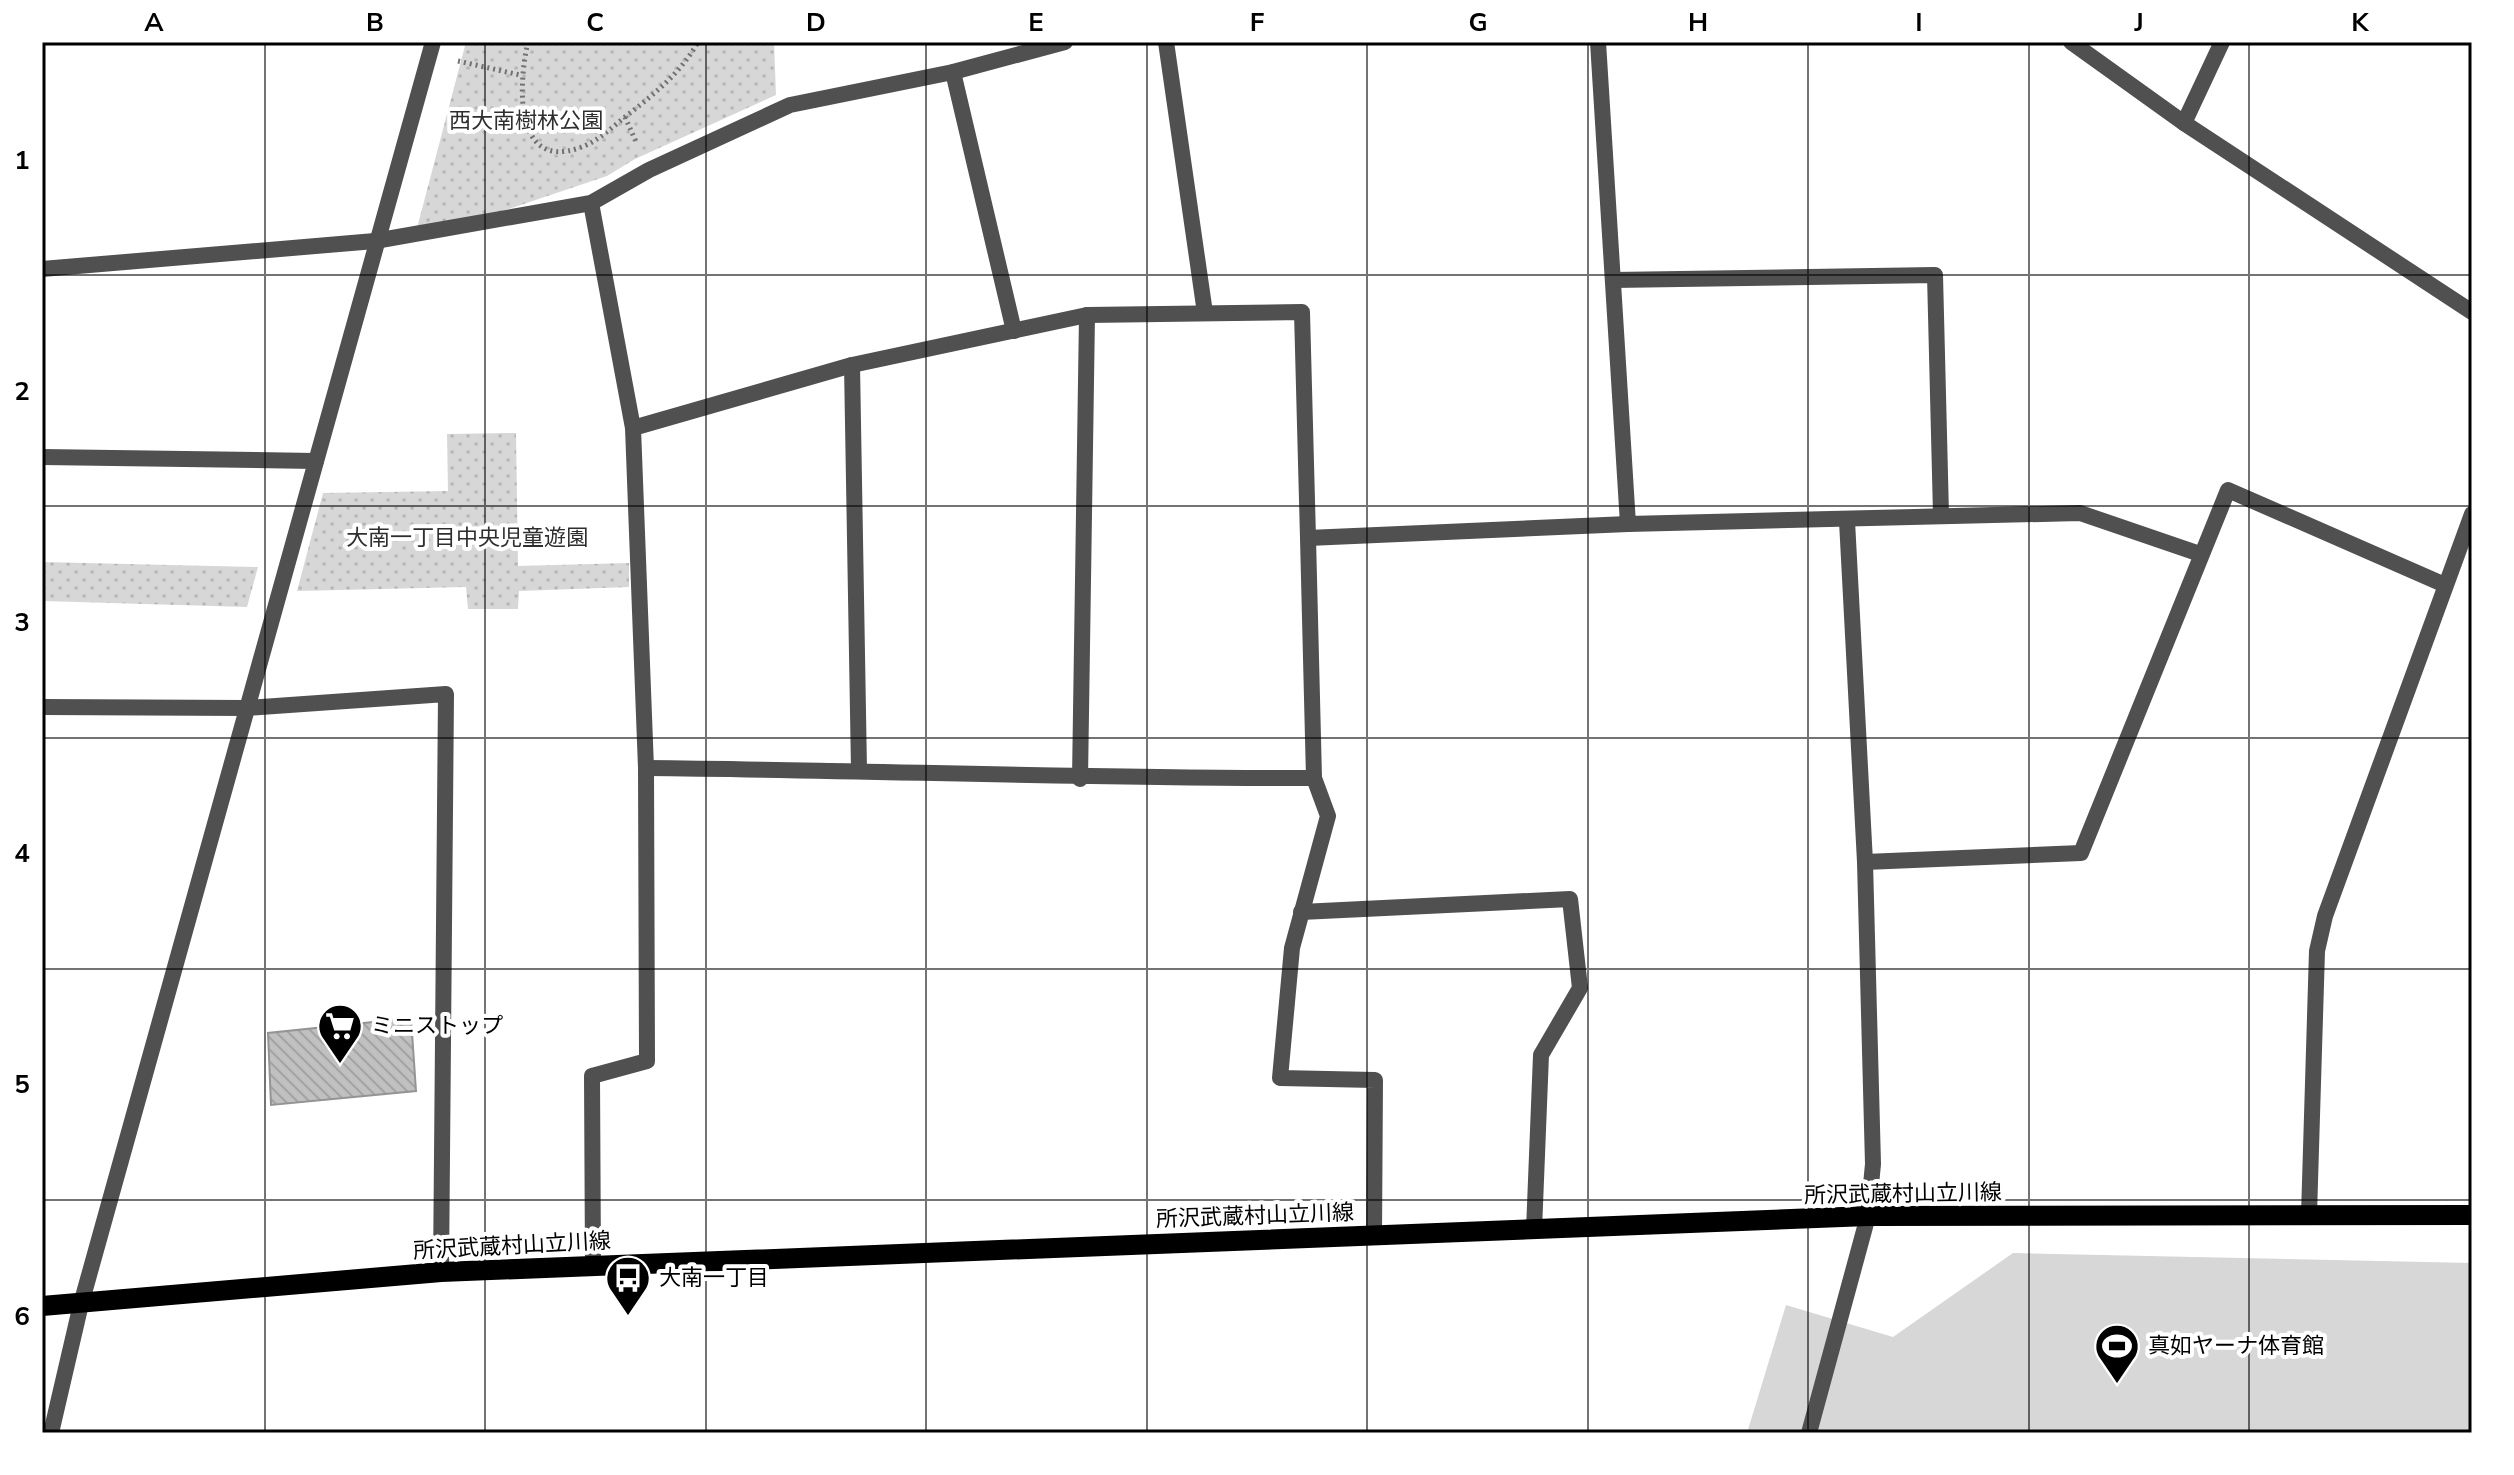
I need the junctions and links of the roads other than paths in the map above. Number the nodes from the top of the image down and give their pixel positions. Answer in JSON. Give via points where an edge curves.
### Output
{"nodes":[{"id":1,"x":1065,"y":42,"type":"edge"},
{"id":2,"x":1166,"y":42,"type":"edge"},
{"id":3,"x":1598,"y":42,"type":"edge"},
{"id":4,"x":2071,"y":42,"type":"edge"},
{"id":5,"x":2222,"y":42,"type":"edge"},
{"id":6,"x":431,"y":48,"type":"edge"},
{"id":7,"x":953,"y":72,"type":"junction"},
{"id":8,"x":2184,"y":123,"type":"junction"},
{"id":9,"x":591,"y":203,"type":"junction"},
{"id":10,"x":375,"y":241,"type":"junction"},
{"id":11,"x":42,"y":269,"type":"edge"},
{"id":12,"x":1613,"y":280,"type":"junction"},
{"id":13,"x":2472,"y":312,"type":"edge"},
{"id":14,"x":1205,"y":313,"type":"junction"},
{"id":15,"x":1087,"y":315,"type":"junction"},
{"id":16,"x":1014,"y":331,"type":"junction"},
{"id":17,"x":852,"y":365,"type":"junction"},
{"id":18,"x":633,"y":428,"type":"junction"},
{"id":19,"x":42,"y":457,"type":"edge"},
{"id":20,"x":316,"y":461,"type":"junction"},
{"id":21,"x":1941,"y":514,"type":"junction"},
{"id":22,"x":2472,"y":514,"type":"edge"},
{"id":23,"x":1847,"y":521,"type":"junction"},
{"id":24,"x":1628,"y":524,"type":"junction"},
{"id":25,"x":1308,"y":538,"type":"junction"},
{"id":26,"x":2200,"y":554,"type":"junction"},
{"id":27,"x":2445,"y":585,"type":"junction"},
{"id":28,"x":42,"y":707,"type":"edge"},
{"id":29,"x":246,"y":708,"type":"junction"},
{"id":30,"x":646,"y":768,"type":"junction"},
{"id":31,"x":859,"y":770,"type":"junction"},
{"id":32,"x":1314,"y":778,"type":"junction"},
{"id":33,"x":1080,"y":779,"type":"junction"},
{"id":34,"x":1865,"y":862,"type":"junction"},
{"id":35,"x":1301,"y":912,"type":"junction"},
{"id":36,"x":2309,"y":1215,"type":"junction"},
{"id":37,"x":2472,"y":1215,"type":"edge"},
{"id":38,"x":1868,"y":1216,"type":"junction"},
{"id":39,"x":1534,"y":1230,"type":"junction"},
{"id":40,"x":1374,"y":1235,"type":"junction"},
{"id":41,"x":593,"y":1266,"type":"junction"},
{"id":42,"x":441,"y":1272,"type":"junction"},
{"id":43,"x":81,"y":1304,"type":"junction"},
{"id":44,"x":42,"y":1306,"type":"edge"},
{"id":45,"x":51,"y":1433,"type":"edge"},
{"id":46,"x":1809,"y":1433,"type":"edge"}],
"edges":[{"from":1,"to":7,"type":"street"},
{"from":2,"to":14,"type":"street"},
{"from":3,"to":12,"type":"street"},
{"from":4,"to":8,"type":"street"},
{"from":5,"to":8,"type":"street"},
{"from":6,"to":10,"type":"street"},
{"from":7,"to":9,"type":"street","via":[[790,105]]},
{"from":7,"to":16,"type":"street"},
{"from":8,"to":13,"type":"street"},
{"from":9,"to":10,"type":"street"},
{"from":9,"to":18,"type":"street"},
{"from":10,"to":11,"type":"street"},
{"from":10,"to":20,"type":"street"},
{"from":12,"to":21,"type":"street","via":[[1935,275]]},
{"from":12,"to":24,"type":"street"},
{"from":14,"to":15,"type":"street"},
{"from":14,"to":25,"type":"street","via":[[1302,312]]},
{"from":15,"to":16,"type":"street"},
{"from":15,"to":33,"type":"street"},
{"from":16,"to":17,"type":"street"},
{"from":17,"to":18,"type":"street"},
{"from":17,"to":31,"type":"street"},
{"from":18,"to":30,"type":"street"},
{"from":19,"to":20,"type":"street"},
{"from":20,"to":29,"type":"street"},
{"from":21,"to":23,"type":"street"},
{"from":21,"to":26,"type":"street","via":[[2080,513]]},
{"from":22,"to":27,"type":"street"},
{"from":23,"to":24,"type":"street"},
{"from":23,"to":34,"type":"street"},
{"from":24,"to":25,"type":"street"},
{"from":25,"to":32,"type":"street"},
{"from":26,"to":27,"type":"street","via":[[2228,490]]},
{"from":26,"to":34,"type":"street","via":[[2081,853]]},
{"from":27,"to":36,"type":"street","via":[[2325,916],[2317,951]]},
{"from":28,"to":29,"type":"street"},
{"from":29,"to":42,"type":"street","via":[[446,694]]},
{"from":29,"to":43,"type":"street"},
{"from":30,"to":31,"type":"street"},
{"from":30,"to":41,"type":"street","via":[[647,1061],[592,1076]]},
{"from":31,"to":33,"type":"street"},
{"from":32,"to":33,"type":"street"},
{"from":32,"to":35,"type":"street","via":[[1328,816]]},
{"from":34,"to":38,"type":"street","via":[[1873,1164]]},
{"from":35,"to":39,"type":"street","via":[[1570,899],[1580,988],[1541,1055]]},
{"from":35,"to":40,"type":"street","via":[[1292,948],[1280,1078],[1375,1080]]},
{"from":36,"to":37,"type":"main road","name":"所沢武蔵村山立川線"},
{"from":36,"to":38,"type":"main road","name":"所沢武蔵村山立川線"},
{"from":38,"to":39,"type":"main road","name":"所沢武蔵村山立川線"},
{"from":38,"to":46,"type":"street"},
{"from":39,"to":40,"type":"main road","name":"所沢武蔵村山立川線"},
{"from":40,"to":41,"type":"main road","name":"所沢武蔵村山立川線"},
{"from":41,"to":42,"type":"main road","name":"所沢武蔵村山立川線"},
{"from":42,"to":43,"type":"main road","name":"所沢武蔵村山立川線"},
{"from":43,"to":44,"type":"main road","name":"所沢武蔵村山立川線"},
{"from":43,"to":45,"type":"street"}]}
